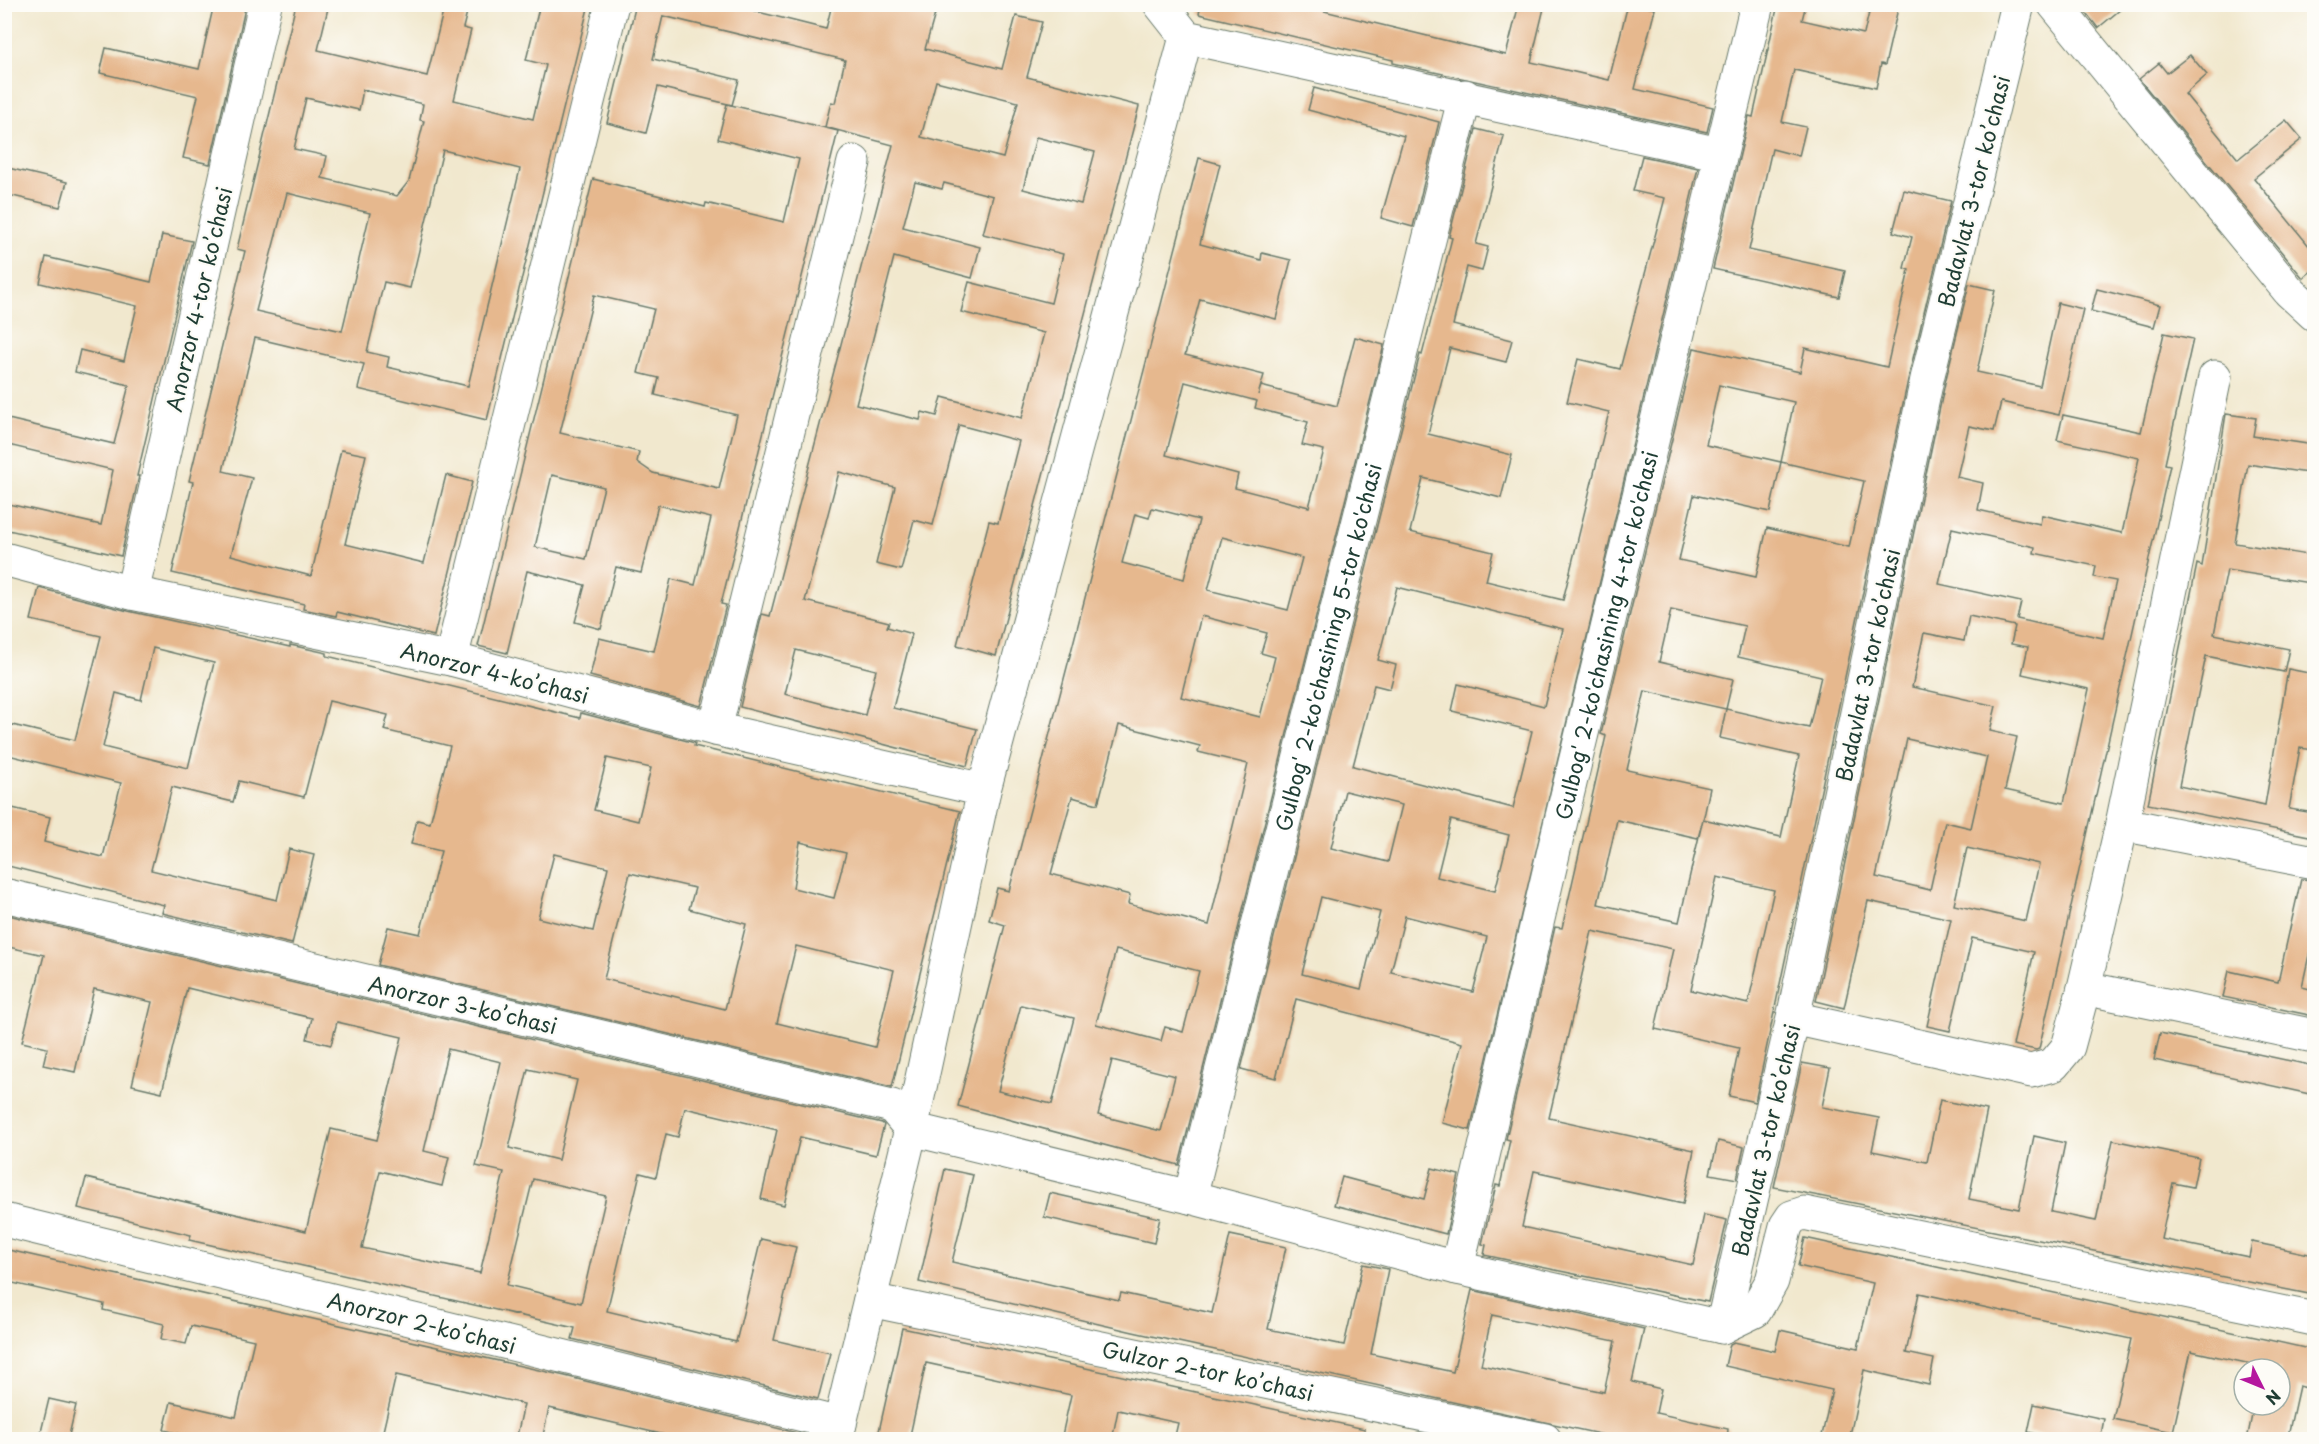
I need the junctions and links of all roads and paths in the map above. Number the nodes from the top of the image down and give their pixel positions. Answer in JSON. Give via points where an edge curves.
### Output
{"nodes":[{"id":1,"x":265,"y":4,"type":"edge"},
{"id":2,"x":612,"y":4,"type":"edge"},
{"id":3,"x":1160,"y":4,"type":"edge"},
{"id":4,"x":1757,"y":4,"type":"edge"},
{"id":5,"x":2018,"y":4,"type":"edge"},
{"id":6,"x":2054,"y":4,"type":"edge"},
{"id":7,"x":1186,"y":37,"type":"junction"},
{"id":8,"x":1465,"y":96,"type":"junction"},
{"id":9,"x":1720,"y":154,"type":"junction"},
{"id":10,"x":854,"y":162,"type":"dead end"},
{"id":11,"x":2314,"y":314,"type":"edge"},
{"id":12,"x":2215,"y":377,"type":"dead end"},
{"id":13,"x":4,"y":559,"type":"edge"},
{"id":14,"x":132,"y":593,"type":"junction"},
{"id":15,"x":452,"y":659,"type":"junction"},
{"id":16,"x":715,"y":729,"type":"junction"},
{"id":17,"x":984,"y":790,"type":"junction"},
{"id":18,"x":2122,"y":824,"type":"junction"},
{"id":19,"x":2314,"y":862,"type":"edge"},
{"id":20,"x":4,"y":895,"type":"edge"},
{"id":21,"x":2084,"y":988,"type":"junction"},
{"id":22,"x":1793,"y":1018,"type":"junction"},
{"id":23,"x":2314,"y":1036,"type":"edge"},
{"id":24,"x":911,"y":1129,"type":"junction"},
{"id":25,"x":1190,"y":1197,"type":"junction"},
{"id":26,"x":4,"y":1220,"type":"edge"},
{"id":27,"x":1457,"y":1268,"type":"junction"},
{"id":28,"x":870,"y":1300,"type":"junction"},
{"id":29,"x":2314,"y":1319,"type":"edge"},
{"id":30,"x":1722,"y":1327,"type":"junction"},
{"id":31,"x":838,"y":1432,"type":"edge"},
{"id":32,"x":1545,"y":1440,"type":"edge"}],
"edges":[{"from":1,"to":14,"type":"street","name":"Anorzor 4-tor koʼchasi"},
{"from":2,"to":15,"type":"street"},
{"from":3,"to":7,"type":"street"},
{"from":4,"to":9,"type":"street","name":"Gulbog' 2-ko'chasining 4-tor ko'chasi"},
{"from":5,"to":22,"type":"street","name":"Badavlat 3-tor koʼchasi","via":[[1927,379]]},
{"from":6,"to":11,"type":"street","via":[[2289,291]]},
{"from":7,"to":8,"type":"street"},
{"from":7,"to":17,"type":"street"},
{"from":8,"to":9,"type":"street"},
{"from":8,"to":25,"type":"street","name":"Gulbog' 2-ko'chasining 5-tor ko'chasi"},
{"from":9,"to":27,"type":"street","name":"Gulbog' 2-ko'chasining 4-tor ko'chasi"},
{"from":10,"to":16,"type":"street"},
{"from":12,"to":18,"type":"street"},
{"from":13,"to":14,"type":"street","name":"Аnorzor 4-koʼchasi"},
{"from":14,"to":15,"type":"street","name":"Аnorzor 4-koʼchasi"},
{"from":15,"to":16,"type":"street","name":"Аnorzor 4-koʼchasi"},
{"from":16,"to":17,"type":"street","name":"Аnorzor 4-koʼchasi"},
{"from":17,"to":24,"type":"street"},
{"from":18,"to":19,"type":"street"},
{"from":18,"to":21,"type":"street"},
{"from":20,"to":24,"type":"street","name":"Аnorzor 3-koʼchasi","via":[[892,1106]]},
{"from":21,"to":22,"type":"street","via":[[2068,1047],[2053,1065],[2031,1071]]},
{"from":21,"to":23,"type":"street"},
{"from":22,"to":30,"type":"street","name":"Badavlat 3-tor koʼchasi"},
{"from":24,"to":25,"type":"street"},
{"from":24,"to":28,"type":"street"},
{"from":25,"to":27,"type":"street"},
{"from":26,"to":31,"type":"street","name":"Аnorzor 2-koʼchasi"},
{"from":27,"to":30,"type":"street"},
{"from":28,"to":31,"type":"street"},
{"from":28,"to":32,"type":"street","name":"Gulzor 2-tor koʼchasi"},
{"from":29,"to":30,"type":"street","via":[[1804,1213],[1792,1217],[1786,1226],[1772,1281],[1755,1311]]}]}
